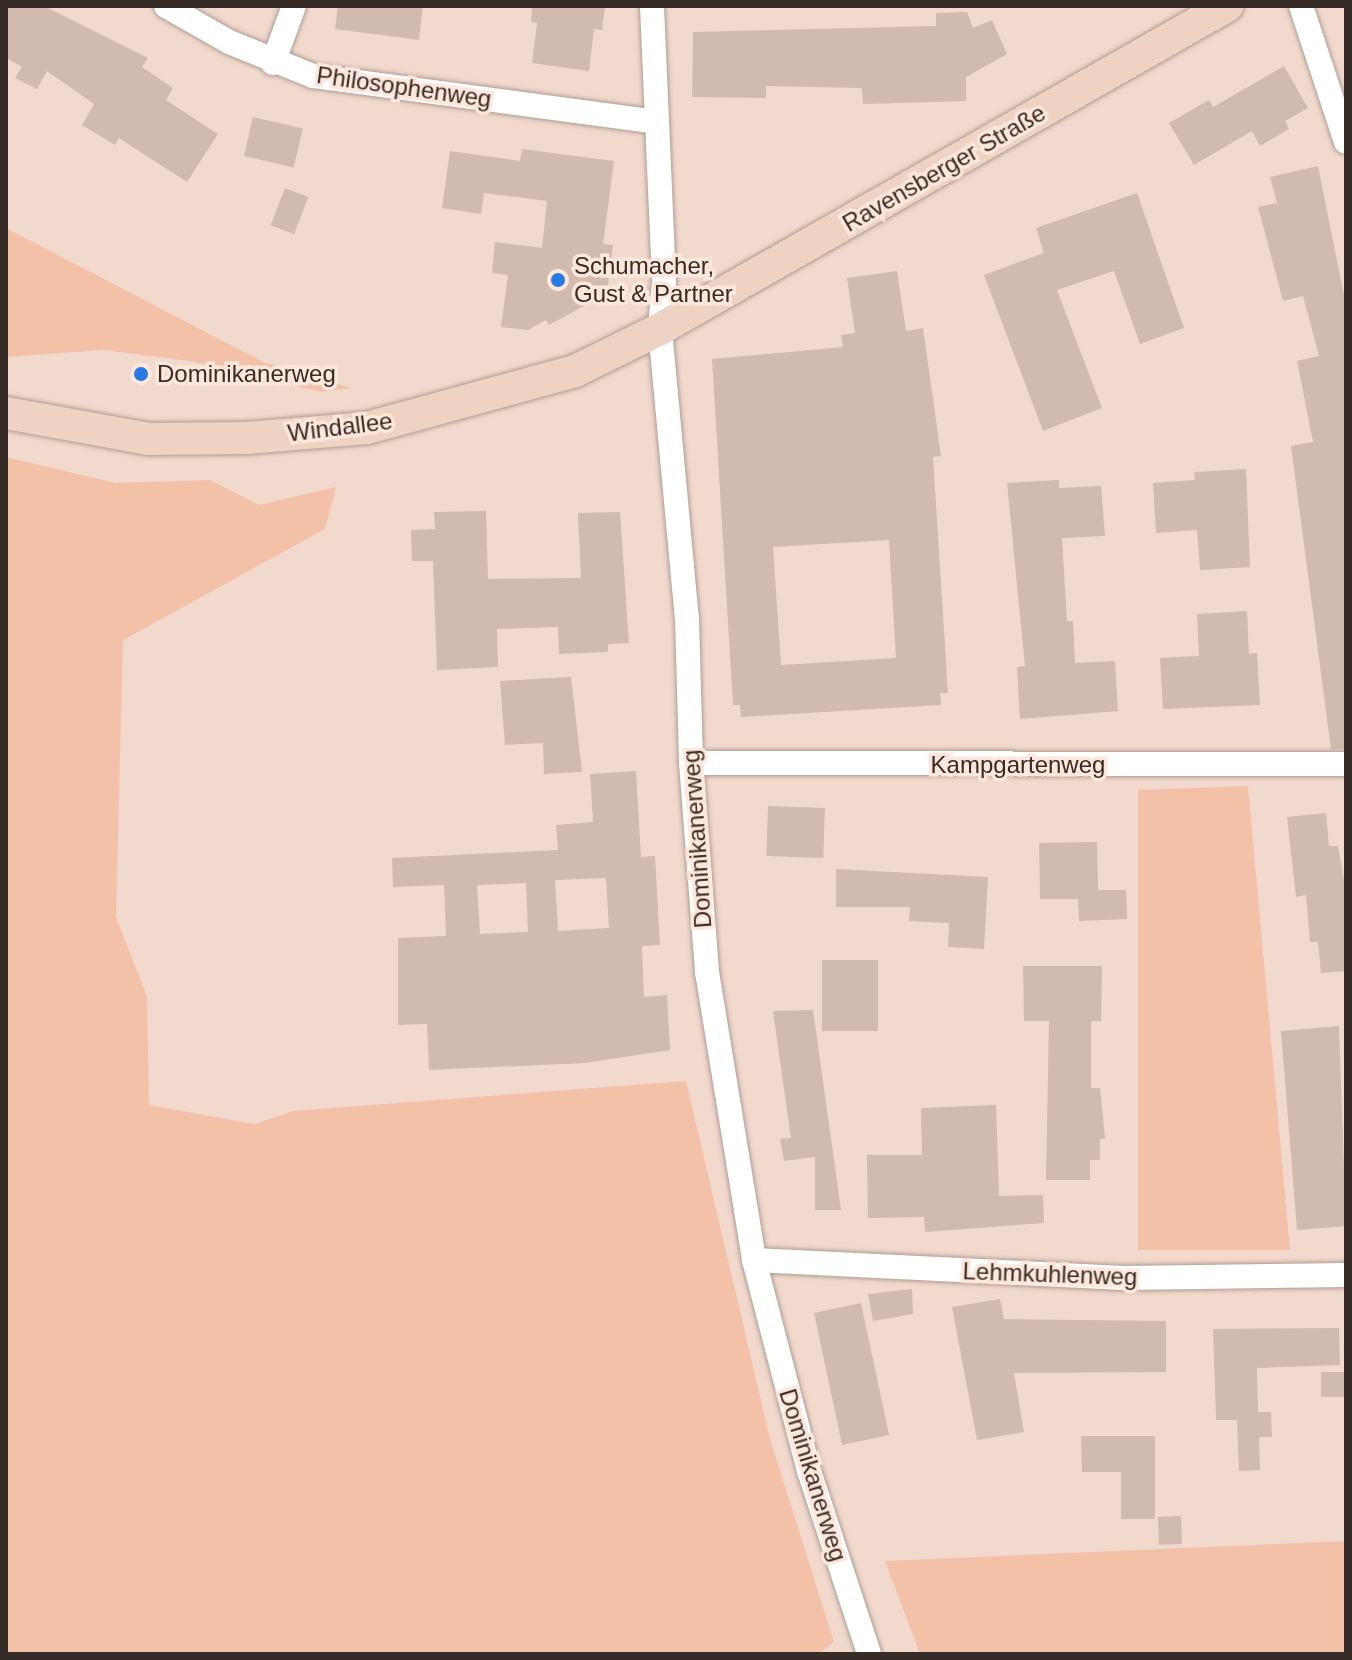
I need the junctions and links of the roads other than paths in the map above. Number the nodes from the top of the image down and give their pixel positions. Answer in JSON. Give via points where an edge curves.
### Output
{"nodes":[{"id":1,"x":166,"y":6,"type":"edge"},
{"id":2,"x":294,"y":6,"type":"edge"},
{"id":3,"x":652,"y":6,"type":"edge"},
{"id":4,"x":1227,"y":6,"type":"edge"},
{"id":5,"x":1301,"y":6,"type":"edge"},
{"id":6,"x":273,"y":63,"type":"junction"},
{"id":7,"x":656,"y":122,"type":"junction"},
{"id":8,"x":1346,"y":142,"type":"edge"},
{"id":9,"x":660,"y":329,"type":"junction"},
{"id":10,"x":6,"y":413,"type":"edge"},
{"id":11,"x":691,"y":763,"type":"junction"},
{"id":12,"x":1346,"y":764,"type":"edge"},
{"id":13,"x":754,"y":1260,"type":"junction"},
{"id":14,"x":1346,"y":1275,"type":"edge"},
{"id":15,"x":869,"y":1654,"type":"edge"}],
"edges":[{"from":1,"to":6,"type":"street","name":"Philosophenweg"},
{"from":2,"to":6,"type":"street"},
{"from":3,"to":7,"type":"street","name":"Dominikanerweg"},
{"from":4,"to":9,"type":"main road","name":"Ravensberger Straße"},
{"from":5,"to":8,"type":"street"},
{"from":6,"to":7,"type":"street","name":"Philosophenweg","via":[[313,76]]},
{"from":7,"to":9,"type":"street","name":"Dominikanerweg","via":[[664,281]]},
{"from":9,"to":10,"type":"main road","name":"Windallee","via":[[575,371],[367,428],[149,439]]},
{"from":9,"to":11,"type":"street","name":"Dominikanerweg","via":[[686,603]]},
{"from":11,"to":12,"type":"street","name":"Kampgartenweg"},
{"from":11,"to":13,"type":"street","name":"Dominikanerweg","via":[[707,972]]},
{"from":13,"to":14,"type":"street","name":"Lehmkuhlenweg","via":[[1124,1278]]},
{"from":13,"to":15,"type":"street","name":"Dominikanerweg","via":[[809,1471]]}]}
